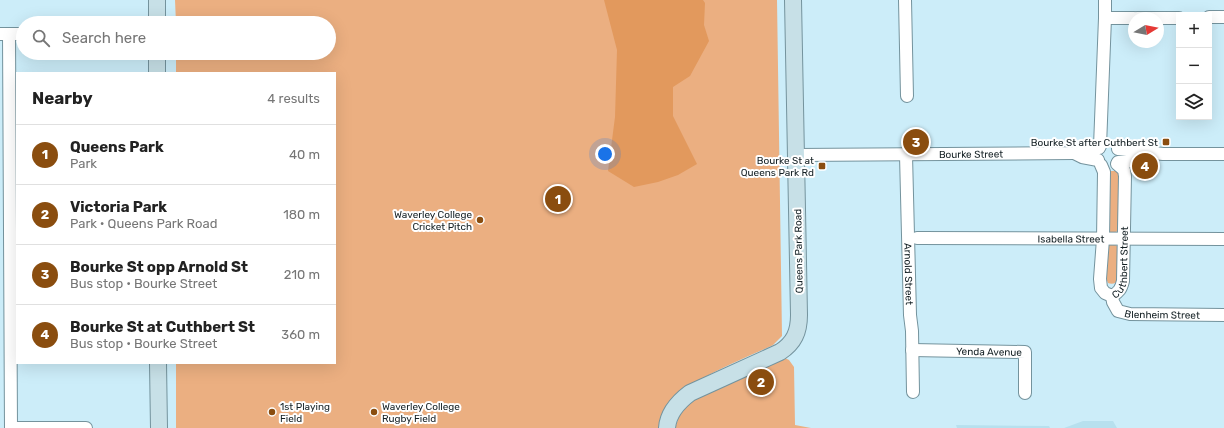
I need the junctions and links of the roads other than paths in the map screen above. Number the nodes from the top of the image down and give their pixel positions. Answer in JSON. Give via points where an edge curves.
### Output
{"nodes":[{"id":1,"x":157,"y":0,"type":"edge"},
{"id":2,"x":793,"y":0,"type":"edge"},
{"id":3,"x":905,"y":0,"type":"edge"},
{"id":4,"x":1105,"y":0,"type":"edge"},
{"id":5,"x":157,"y":16,"type":"edge"},
{"id":6,"x":1212,"y":17,"type":"edge"},
{"id":7,"x":1224,"y":17,"type":"edge"},
{"id":8,"x":1105,"y":18,"type":"junction"},
{"id":9,"x":1128,"y":18,"type":"edge"},
{"id":10,"x":1164,"y":18,"type":"edge"},
{"id":11,"x":1176,"y":18,"type":"edge"},
{"id":12,"x":4,"y":34,"type":"edge"},
{"id":13,"x":16,"y":34,"type":"edge"},
{"id":14,"x":157,"y":60,"type":"edge"},
{"id":15,"x":157,"y":72,"type":"edge"},
{"id":16,"x":907,"y":96,"type":"dead end"},
{"id":17,"x":1118,"y":149,"type":"junction"},
{"id":18,"x":1163,"y":154,"type":"junction"},
{"id":19,"x":1224,"y":154,"type":"edge"},
{"id":20,"x":796,"y":155,"type":"junction"},
{"id":21,"x":906,"y":155,"type":"junction"},
{"id":22,"x":1100,"y":155,"type":"junction"},
{"id":23,"x":1117,"y":163,"type":"junction"},
{"id":24,"x":4,"y":187,"type":"edge"},
{"id":25,"x":917,"y":238,"type":"dead end"},
{"id":26,"x":1103,"y":239,"type":"junction"},
{"id":27,"x":1124,"y":239,"type":"junction"},
{"id":28,"x":1224,"y":239,"type":"edge"},
{"id":29,"x":1112,"y":296,"type":"junction"},
{"id":30,"x":1224,"y":315,"type":"edge"},
{"id":31,"x":5,"y":341,"type":"edge"},
{"id":32,"x":912,"y":350,"type":"junction"},
{"id":33,"x":158,"y":364,"type":"edge"},
{"id":34,"x":913,"y":392,"type":"dead end"},
{"id":35,"x":1025,"y":393,"type":"dead end"},
{"id":36,"x":11,"y":428,"type":"edge"},
{"id":37,"x":86,"y":428,"type":"edge"},
{"id":38,"x":159,"y":428,"type":"edge"},
{"id":39,"x":667,"y":428,"type":"edge"}],
"edges":[{"from":1,"to":5,"type":"street"},
{"from":2,"to":20,"type":"street","name":"Queens Park Road"},
{"from":3,"to":16,"type":"street"},
{"from":4,"to":8,"type":"street","name":"Cuthbert Street"},
{"from":6,"to":7,"type":"street"},
{"from":8,"to":9,"type":"street"},
{"from":8,"to":22,"type":"street","name":"Cuthbert Street"},
{"from":10,"to":11,"type":"street"},
{"from":12,"to":13,"type":"street"},
{"from":12,"to":24,"type":"street"},
{"from":14,"to":15,"type":"street"},
{"from":17,"to":18,"type":"street"},
{"from":17,"to":22,"type":"street","via":[[1107,144]]},
{"from":17,"to":23,"type":"street","via":[[1120,156]]},
{"from":18,"to":19,"type":"street"},
{"from":18,"to":23,"type":"street"},
{"from":20,"to":21,"type":"street","name":"Bourke Street"},
{"from":20,"to":39,"type":"street","name":"Queens Park Road","via":[[799,315],[795,337],[780,352],[690,393],[675,406],[667,422]]},
{"from":21,"to":22,"type":"street","name":"Bourke Street","via":[[1074,153],[1087,149]]},
{"from":21,"to":32,"type":"street","name":"Arnold Street"},
{"from":22,"to":23,"type":"street","via":[[1108,167]]},
{"from":22,"to":26,"type":"street","name":"Cuthbert Street","via":[[1104,172]]},
{"from":23,"to":27,"type":"street","name":"Cuthbert Street","via":[[1124,170],[1125,176]]},
{"from":24,"to":31,"type":"street"},
{"from":25,"to":26,"type":"street","name":"Isabella Street"},
{"from":26,"to":27,"type":"street","name":"Isabella Street"},
{"from":26,"to":29,"type":"street","name":"Cuthbert Street","via":[[1101,288]]},
{"from":27,"to":28,"type":"street","name":"Isabella Street"},
{"from":27,"to":29,"type":"street","name":"Cuthbert Street","via":[[1122,288]]},
{"from":29,"to":30,"type":"street","name":"Blenheim Street","via":[[1118,311],[1130,314]]},
{"from":31,"to":36,"type":"street"},
{"from":32,"to":34,"type":"street","name":"Arnold Street"},
{"from":32,"to":35,"type":"street","name":"Yenda Avenue","via":[[1025,352]]},
{"from":33,"to":38,"type":"street"},
{"from":36,"to":37,"type":"street"}]}
